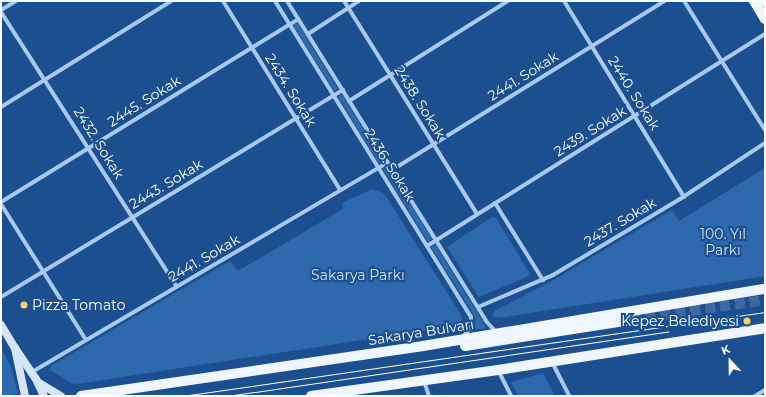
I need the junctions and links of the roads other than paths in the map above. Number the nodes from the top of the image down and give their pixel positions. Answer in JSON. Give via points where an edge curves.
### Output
{"nodes":[{"id":1,"x":16,"y":1,"type":"edge"},
{"id":2,"x":171,"y":1,"type":"edge"},
{"id":3,"x":223,"y":1,"type":"edge"},
{"id":4,"x":275,"y":1,"type":"edge"},
{"id":5,"x":287,"y":1,"type":"edge"},
{"id":6,"x":344,"y":1,"type":"edge"},
{"id":7,"x":360,"y":1,"type":"edge"},
{"id":8,"x":508,"y":1,"type":"edge"},
{"id":9,"x":564,"y":1,"type":"edge"},
{"id":10,"x":665,"y":1,"type":"edge"},
{"id":11,"x":684,"y":1,"type":"edge"},
{"id":12,"x":754,"y":1,"type":"edge"},
{"id":13,"x":348,"y":8,"type":"junction"},
{"id":14,"x":1,"y":11,"type":"edge"},
{"id":15,"x":298,"y":19,"type":"junction"},
{"id":16,"x":765,"y":19,"type":"edge"},
{"id":17,"x":290,"y":24,"type":"junction"},
{"id":18,"x":308,"y":34,"type":"junction"},
{"id":19,"x":765,"y":34,"type":"edge"},
{"id":20,"x":592,"y":46,"type":"junction"},
{"id":21,"x":252,"y":47,"type":"junction"},
{"id":22,"x":722,"y":62,"type":"junction"},
{"id":23,"x":390,"y":75,"type":"junction"},
{"id":24,"x":45,"y":79,"type":"junction"},
{"id":25,"x":343,"y":90,"type":"junction"},
{"id":26,"x":334,"y":96,"type":"junction"},
{"id":27,"x":349,"y":101,"type":"junction"},
{"id":28,"x":1,"y":107,"type":"edge"},
{"id":29,"x":635,"y":116,"type":"junction"},
{"id":30,"x":296,"y":119,"type":"junction"},
{"id":31,"x":765,"y":128,"type":"edge"},
{"id":32,"x":765,"y":143,"type":"edge"},
{"id":33,"x":433,"y":145,"type":"junction"},
{"id":34,"x":89,"y":148,"type":"junction"},
{"id":35,"x":388,"y":162,"type":"junction"},
{"id":36,"x":379,"y":168,"type":"junction"},
{"id":37,"x":392,"y":170,"type":"junction"},
{"id":38,"x":340,"y":190,"type":"junction"},
{"id":39,"x":684,"y":197,"type":"junction"},
{"id":40,"x":1,"y":203,"type":"edge"},
{"id":41,"x":495,"y":203,"type":"junction"},
{"id":42,"x":477,"y":214,"type":"junction"},
{"id":43,"x":133,"y":217,"type":"junction"},
{"id":44,"x":436,"y":240,"type":"junction"},
{"id":45,"x":427,"y":246,"type":"junction"},
{"id":46,"x":43,"y":272,"type":"junction"},
{"id":47,"x":543,"y":280,"type":"junction"},
{"id":48,"x":177,"y":287,"type":"junction"},
{"id":49,"x":765,"y":289,"type":"edge"},
{"id":50,"x":1,"y":297,"type":"edge"},
{"id":51,"x":478,"y":307,"type":"junction"},
{"id":52,"x":631,"y":320,"type":"tunnel mouth"},
{"id":53,"x":1,"y":325,"type":"edge"},
{"id":54,"x":765,"y":328,"type":"edge"},
{"id":55,"x":498,"y":333,"type":"junction"},
{"id":56,"x":86,"y":340,"type":"junction"},
{"id":57,"x":461,"y":340,"type":"junction"},
{"id":58,"x":423,"y":346,"type":"junction"},
{"id":59,"x":16,"y":348,"type":"junction"},
{"id":60,"x":552,"y":361,"type":"junction"},
{"id":61,"x":498,"y":370,"type":"junction"},
{"id":62,"x":32,"y":372,"type":"junction"},
{"id":63,"x":424,"y":381,"type":"junction"},
{"id":64,"x":38,"y":383,"type":"junction"},
{"id":65,"x":765,"y":390,"type":"edge"},
{"id":66,"x":25,"y":396,"type":"edge"},
{"id":67,"x":44,"y":396,"type":"edge"},
{"id":68,"x":60,"y":396,"type":"edge"},
{"id":69,"x":81,"y":396,"type":"edge"},
{"id":70,"x":311,"y":396,"type":"edge"},
{"id":71,"x":429,"y":396,"type":"edge"},
{"id":72,"x":511,"y":396,"type":"edge"},
{"id":73,"x":569,"y":396,"type":"edge"},
{"id":74,"x":755,"y":396,"type":"edge"}],
"edges":[{"from":1,"to":14,"type":"street"},
{"from":2,"to":24,"type":"street"},
{"from":3,"to":21,"type":"street","name":"2434. Sokak"},
{"from":4,"to":17,"type":"street","name":"2436. Sokak"},
{"from":5,"to":15,"type":"street","name":"2436. Sokak"},
{"from":6,"to":13,"type":"street","name":"2438. Sokak"},
{"from":7,"to":13,"type":"street"},
{"from":8,"to":23,"type":"street"},
{"from":9,"to":20,"type":"street","name":"2440. Sokak"},
{"from":10,"to":20,"type":"street","name":"2441. Sokak"},
{"from":11,"to":22,"type":"street"},
{"from":12,"to":16,"type":"main road"},
{"from":13,"to":18,"type":"street"},
{"from":13,"to":23,"type":"street","name":"2438. Sokak"},
{"from":14,"to":24,"type":"street","name":"2432. Sokak"},
{"from":15,"to":17,"type":"street","name":"2445. Sokak"},
{"from":15,"to":18,"type":"street","name":"2436. Sokak"},
{"from":17,"to":21,"type":"street","name":"2445. Sokak"},
{"from":17,"to":26,"type":"street","name":"2436. Sokak"},
{"from":18,"to":25,"type":"street","name":"2436. Sokak"},
{"from":19,"to":22,"type":"street","name":"2439. Sokak"},
{"from":20,"to":29,"type":"street","name":"2440. Sokak"},
{"from":20,"to":33,"type":"street","name":"2441. Sokak"},
{"from":21,"to":30,"type":"street","name":"2434. Sokak"},
{"from":21,"to":34,"type":"street","name":"2445. Sokak"},
{"from":22,"to":29,"type":"street","name":"2439. Sokak"},
{"from":22,"to":31,"type":"street"},
{"from":23,"to":27,"type":"street"},
{"from":23,"to":33,"type":"street","name":"2438. Sokak"},
{"from":24,"to":28,"type":"street"},
{"from":24,"to":34,"type":"street","name":"2432. Sokak"},
{"from":25,"to":26,"type":"street","name":"2443. Sokak"},
{"from":25,"to":27,"type":"street","name":"2436. Sokak"},
{"from":26,"to":30,"type":"street","name":"2443. Sokak"},
{"from":26,"to":36,"type":"street","name":"2436. Sokak"},
{"from":27,"to":35,"type":"street","name":"2436. Sokak"},
{"from":29,"to":39,"type":"street","name":"2440. Sokak"},
{"from":29,"to":41,"type":"street","name":"2439. Sokak"},
{"from":30,"to":38,"type":"street","name":"2434. Sokak"},
{"from":30,"to":43,"type":"street","name":"2443. Sokak"},
{"from":32,"to":39,"type":"street","name":"2437. Sokak"},
{"from":33,"to":37,"type":"street","name":"2441. Sokak"},
{"from":33,"to":42,"type":"street","name":"2438. Sokak"},
{"from":34,"to":40,"type":"street","name":"2445. Sokak"},
{"from":34,"to":43,"type":"street","name":"2432. Sokak"},
{"from":35,"to":36,"type":"street","name":"2441. Sokak"},
{"from":35,"to":37,"type":"street","name":"2436. Sokak"},
{"from":36,"to":38,"type":"street","name":"2441. Sokak"},
{"from":36,"to":45,"type":"street","name":"2436. Sokak"},
{"from":37,"to":44,"type":"street","name":"2436. Sokak"},
{"from":38,"to":48,"type":"street","name":"2441. Sokak"},
{"from":39,"to":47,"type":"street","name":"2437. Sokak"},
{"from":40,"to":46,"type":"street"},
{"from":41,"to":42,"type":"street","name":"2439. Sokak"},
{"from":41,"to":47,"type":"street"},
{"from":42,"to":44,"type":"street","name":"2439. Sokak"},
{"from":43,"to":46,"type":"street","name":"2443. Sokak"},
{"from":43,"to":48,"type":"street","name":"2432. Sokak"},
{"from":44,"to":45,"type":"street","name":"2439. Sokak"},
{"from":44,"to":51,"type":"street","name":"2436. Sokak"},
{"from":45,"to":57,"type":"street","name":"2436. Sokak","via":[[471,317],[471,328]]},
{"from":46,"to":50,"type":"street","name":"2443. Sokak"},
{"from":46,"to":56,"type":"street"},
{"from":47,"to":51,"type":"street","name":"2437. Sokak"},
{"from":48,"to":56,"type":"street","name":"2441. Sokak"},
{"from":49,"to":55,"type":"main road","name":"Sakarya Bulvarı"},
{"from":51,"to":55,"type":"street","name":"2436. Sokak","via":[[490,326]]},
{"from":52,"to":58,"type":"main road","via":[[462,346]]},
{"from":53,"to":59,"type":"street"},
{"from":54,"to":60,"type":"main road"},
{"from":55,"to":57,"type":"main road","name":"Sakarya Bulvarı"},
{"from":56,"to":62,"type":"street","name":"2441. Sokak"},
{"from":57,"to":58,"type":"main road","name":"Sakarya Bulvarı"},
{"from":58,"to":69,"type":"main road","name":"Sakarya Bulvarı"},
{"from":59,"to":62,"type":"street"},
{"from":59,"to":66,"type":"street"},
{"from":60,"to":61,"type":"main road"},
{"from":60,"to":73,"type":"street"},
{"from":61,"to":63,"type":"main road"},
{"from":61,"to":72,"type":"street"},
{"from":62,"to":64,"type":"street"},
{"from":63,"to":70,"type":"main road"},
{"from":63,"to":71,"type":"street"},
{"from":64,"to":67,"type":"street"},
{"from":64,"to":68,"type":"street"},
{"from":65,"to":74,"type":"street"}]}
